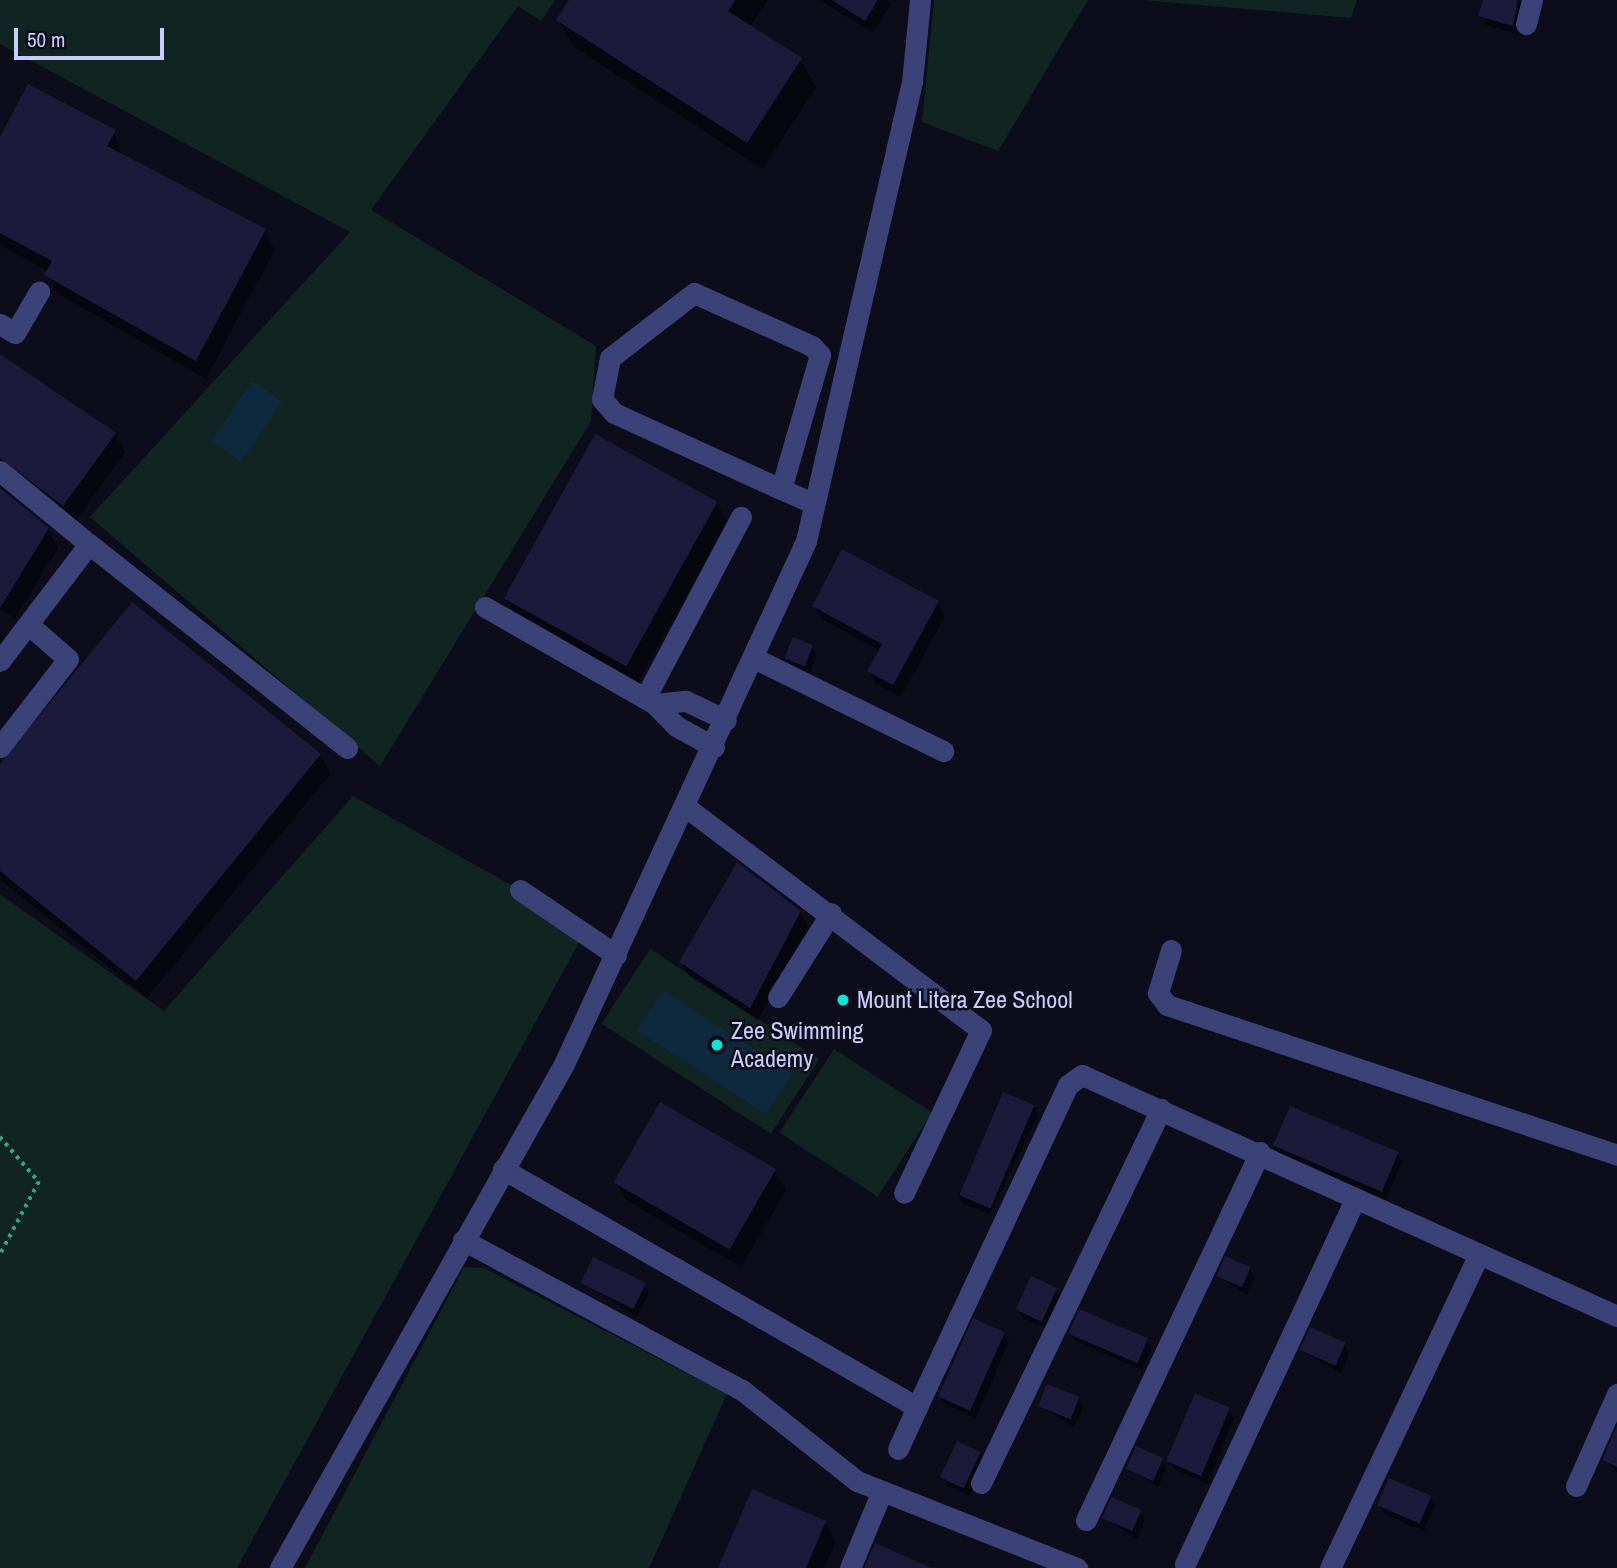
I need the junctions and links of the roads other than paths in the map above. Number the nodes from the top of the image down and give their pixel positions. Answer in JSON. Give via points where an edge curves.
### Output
{"nodes":[{"id":1,"x":920,"y":0,"type":"edge"},
{"id":2,"x":1532,"y":0,"type":"edge"},
{"id":3,"x":1526,"y":24,"type":"dead end"},
{"id":4,"x":40,"y":292,"type":"dead end"},
{"id":5,"x":0,"y":324,"type":"edge"},
{"id":6,"x":0,"y":471,"type":"edge"},
{"id":7,"x":780,"y":489,"type":"junction"},
{"id":8,"x":813,"y":503,"type":"junction"},
{"id":9,"x":741,"y":517,"type":"dead end"},
{"id":10,"x":89,"y":544,"type":"junction"},
{"id":11,"x":485,"y":607,"type":"dead end"},
{"id":12,"x":28,"y":624,"type":"junction"},
{"id":13,"x":754,"y":657,"type":"junction"},
{"id":14,"x":0,"y":661,"type":"edge"},
{"id":15,"x":650,"y":701,"type":"junction"},
{"id":16,"x":726,"y":720,"type":"junction"},
{"id":17,"x":0,"y":747,"type":"edge"},
{"id":18,"x":714,"y":747,"type":"junction"},
{"id":19,"x":347,"y":748,"type":"dead end"},
{"id":20,"x":943,"y":751,"type":"dead end"},
{"id":21,"x":686,"y":807,"type":"junction"},
{"id":22,"x":520,"y":890,"type":"dead end"},
{"id":23,"x":831,"y":913,"type":"junction"},
{"id":24,"x":1171,"y":950,"type":"dead end"},
{"id":25,"x":616,"y":955,"type":"junction"},
{"id":26,"x":778,"y":997,"type":"dead end"},
{"id":27,"x":1161,"y":1109,"type":"junction"},
{"id":28,"x":1260,"y":1152,"type":"junction"},
{"id":29,"x":1617,"y":1155,"type":"edge"},
{"id":30,"x":503,"y":1169,"type":"junction"},
{"id":31,"x":904,"y":1193,"type":"dead end"},
{"id":32,"x":1355,"y":1200,"type":"junction"},
{"id":33,"x":463,"y":1240,"type":"junction"},
{"id":34,"x":1478,"y":1255,"type":"junction"},
{"id":35,"x":1617,"y":1317,"type":"edge"},
{"id":36,"x":1617,"y":1395,"type":"edge"},
{"id":37,"x":917,"y":1407,"type":"junction"},
{"id":38,"x":898,"y":1449,"type":"dead end"},
{"id":39,"x":981,"y":1483,"type":"dead end"},
{"id":40,"x":1576,"y":1486,"type":"dead end"},
{"id":41,"x":882,"y":1491,"type":"junction"},
{"id":42,"x":1086,"y":1520,"type":"dead end"},
{"id":43,"x":1185,"y":1564,"type":"dead end"},
{"id":44,"x":280,"y":1568,"type":"edge"},
{"id":45,"x":850,"y":1568,"type":"edge"},
{"id":46,"x":1077,"y":1568,"type":"edge"},
{"id":47,"x":1330,"y":1568,"type":"edge"}],
"edges":[{"from":1,"to":8,"type":"street","via":[[912,82]]},
{"from":2,"to":3,"type":"street"},
{"from":4,"to":5,"type":"street","via":[[15,333]]},
{"from":6,"to":10,"type":"street"},
{"from":7,"to":7,"type":"street","via":[[607,408],[610,358],[694,293],[812,346],[820,355]]},
{"from":7,"to":8,"type":"street"},
{"from":8,"to":13,"type":"street","via":[[806,541]]},
{"from":9,"to":15,"type":"street"},
{"from":10,"to":12,"type":"street"},
{"from":10,"to":19,"type":"street"},
{"from":11,"to":15,"type":"street"},
{"from":12,"to":14,"type":"street"},
{"from":12,"to":17,"type":"street","via":[[68,659]]},
{"from":13,"to":16,"type":"street"},
{"from":13,"to":20,"type":"street"},
{"from":15,"to":16,"type":"street","via":[[686,701]]},
{"from":15,"to":18,"type":"street","via":[[676,726]]},
{"from":16,"to":18,"type":"street"},
{"from":18,"to":21,"type":"street"},
{"from":21,"to":23,"type":"street"},
{"from":21,"to":25,"type":"street"},
{"from":22,"to":25,"type":"street"},
{"from":23,"to":26,"type":"street"},
{"from":23,"to":31,"type":"street","via":[[981,1030]]},
{"from":24,"to":29,"type":"street","via":[[1158,993],[1167,1005]]},
{"from":25,"to":30,"type":"street","via":[[564,1064]]},
{"from":27,"to":28,"type":"street"},
{"from":27,"to":37,"type":"street","via":[[1093,1077],[1072,1079]]},
{"from":27,"to":39,"type":"street"},
{"from":28,"to":32,"type":"street"},
{"from":28,"to":42,"type":"street"},
{"from":30,"to":33,"type":"street"},
{"from":30,"to":37,"type":"street"},
{"from":32,"to":34,"type":"street"},
{"from":32,"to":43,"type":"street"},
{"from":33,"to":41,"type":"street","via":[[742,1390],[857,1481]]},
{"from":33,"to":44,"type":"street"},
{"from":34,"to":35,"type":"street"},
{"from":34,"to":47,"type":"street"},
{"from":36,"to":40,"type":"street"},
{"from":37,"to":38,"type":"street"},
{"from":41,"to":45,"type":"street"},
{"from":41,"to":46,"type":"street"}]}
